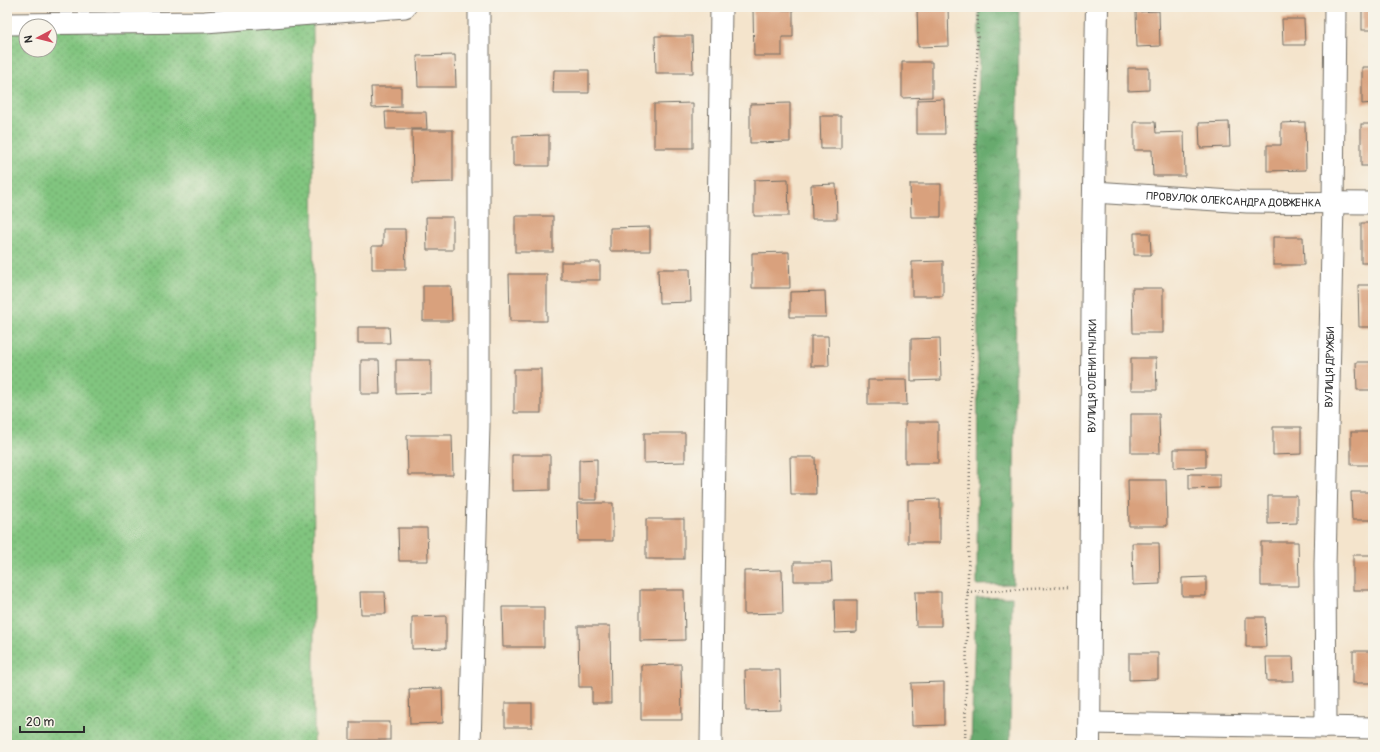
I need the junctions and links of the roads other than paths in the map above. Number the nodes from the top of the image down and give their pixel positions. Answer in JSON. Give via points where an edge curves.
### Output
{"nodes":[{"id":1,"x":405,"y":7,"type":"edge"},
{"id":2,"x":479,"y":7,"type":"edge"},
{"id":3,"x":721,"y":7,"type":"edge"},
{"id":4,"x":1097,"y":7,"type":"edge"},
{"id":5,"x":1335,"y":7,"type":"edge"},
{"id":6,"x":7,"y":24,"type":"edge"},
{"id":7,"x":1094,"y":192,"type":"junction"},
{"id":8,"x":1333,"y":203,"type":"junction"},
{"id":9,"x":1373,"y":203,"type":"edge"},
{"id":10,"x":1090,"y":723,"type":"junction"},
{"id":11,"x":1326,"y":727,"type":"junction"},
{"id":12,"x":1373,"y":728,"type":"edge"},
{"id":13,"x":470,"y":745,"type":"edge"},
{"id":14,"x":712,"y":745,"type":"edge"},
{"id":15,"x":1089,"y":745,"type":"edge"}],
"edges":[{"from":1,"to":6,"type":"street","via":[[205,22]]},
{"from":2,"to":13,"type":"street","via":[[479,426]]},
{"from":3,"to":14,"type":"street"},
{"from":4,"to":7,"type":"street","name":"ВУЛИЦЯ ОЛЕНИ ПЧІЛКИ"},
{"from":5,"to":8,"type":"street","name":"ВУЛИЦЯ ДРУЖБИ"},
{"from":7,"to":8,"type":"street","name":"ПРОВУЛОК ОЛЕКСАНДРА ДОВЖЕНКА","via":[[1247,202]]},
{"from":7,"to":10,"type":"street","name":"ВУЛИЦЯ ОЛЕНИ ПЧІЛКИ"},
{"from":8,"to":9,"type":"street","name":"ПРОВУЛОК ОЛЕКСАНДРА ДОВЖЕНКА"},
{"from":8,"to":11,"type":"street","name":"ВУЛИЦЯ ДРУЖБИ","via":[[1325,557]]},
{"from":10,"to":11,"type":"street"},
{"from":10,"to":15,"type":"street","name":"ВУЛИЦЯ ОЛЕНИ ПЧІЛКИ"},
{"from":11,"to":12,"type":"street"}]}
